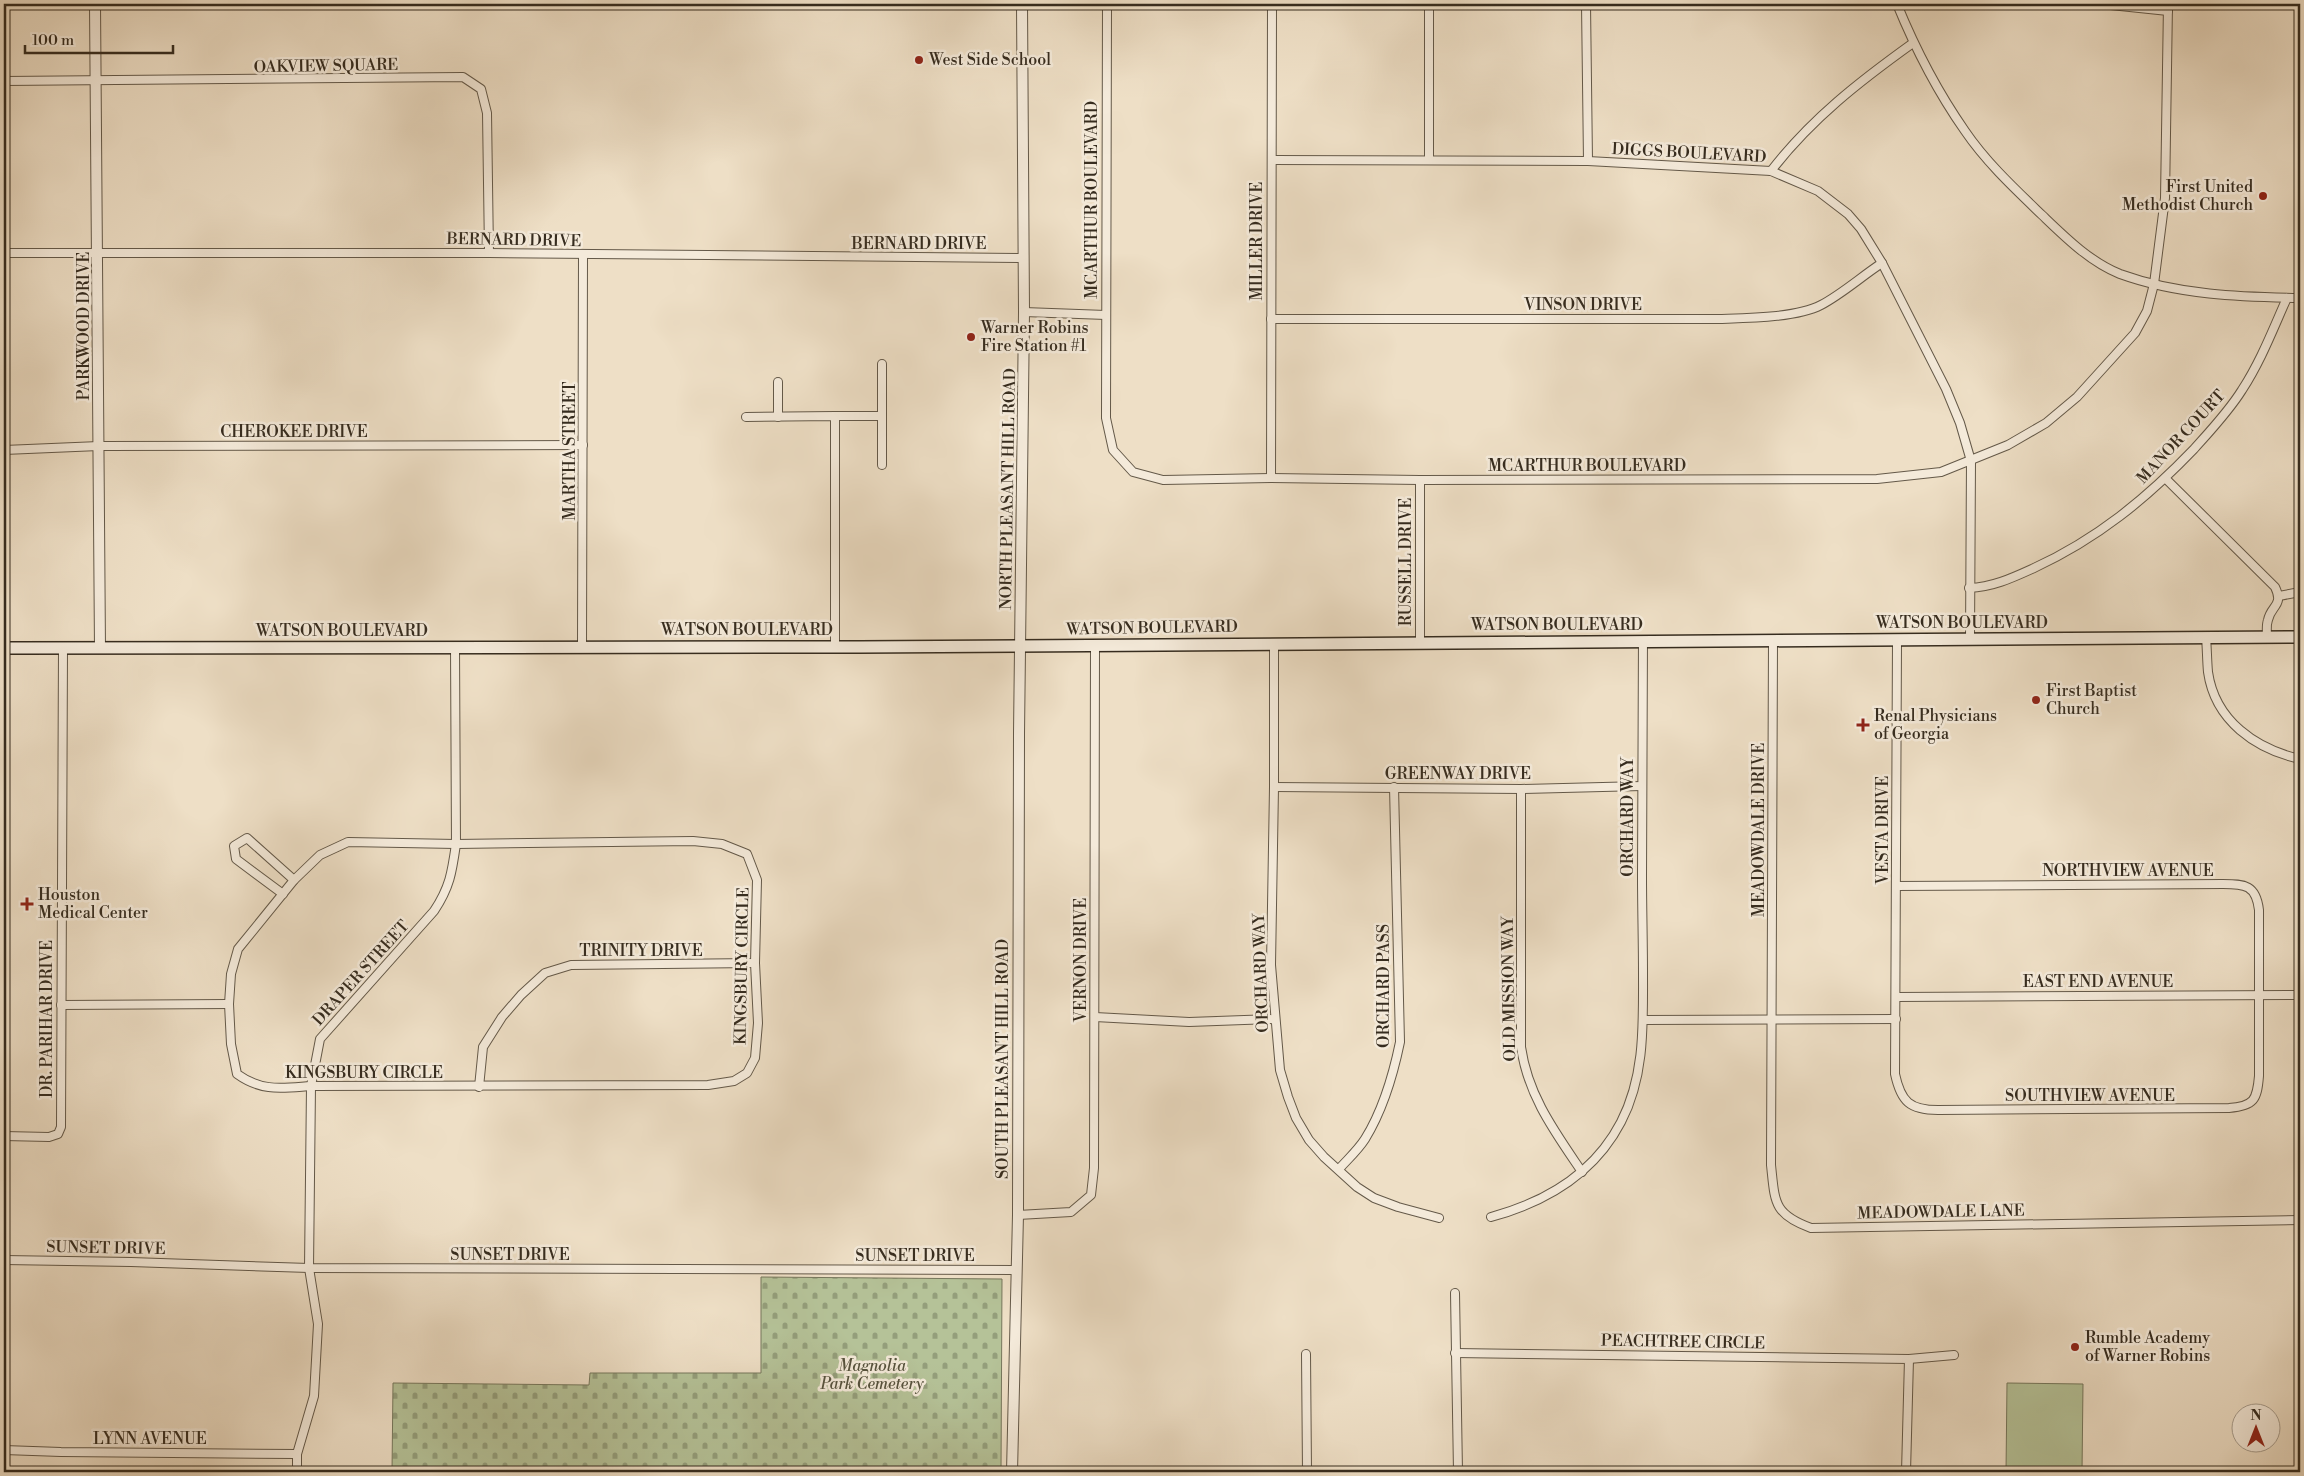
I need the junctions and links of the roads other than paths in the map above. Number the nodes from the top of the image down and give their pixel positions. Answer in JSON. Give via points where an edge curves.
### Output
{"nodes":[{"id":1,"x":95,"y":4,"type":"edge"},
{"id":2,"x":1022,"y":4,"type":"edge"},
{"id":3,"x":1107,"y":4,"type":"edge"},
{"id":4,"x":1272,"y":4,"type":"edge"},
{"id":5,"x":1429,"y":4,"type":"edge"},
{"id":6,"x":1586,"y":4,"type":"edge"},
{"id":7,"x":1897,"y":4,"type":"edge"},
{"id":8,"x":2101,"y":4,"type":"edge"},
{"id":9,"x":2168,"y":8,"type":"edge"},
{"id":10,"x":1913,"y":43,"type":"junction"},
{"id":11,"x":4,"y":82,"type":"edge"},
{"id":12,"x":96,"y":82,"type":"junction"},
{"id":13,"x":1272,"y":160,"type":"junction"},
{"id":14,"x":1429,"y":160,"type":"junction"},
{"id":15,"x":1588,"y":161,"type":"junction"},
{"id":16,"x":1771,"y":170,"type":"junction"},
{"id":17,"x":4,"y":253,"type":"edge"},
{"id":18,"x":98,"y":253,"type":"junction"},
{"id":19,"x":489,"y":253,"type":"junction"},
{"id":20,"x":583,"y":255,"type":"junction"},
{"id":21,"x":1023,"y":258,"type":"junction"},
{"id":22,"x":1882,"y":263,"type":"junction"},
{"id":23,"x":2154,"y":284,"type":"junction"},
{"id":24,"x":2287,"y":298,"type":"junction"},
{"id":25,"x":2300,"y":298,"type":"edge"},
{"id":26,"x":1024,"y":312,"type":"junction"},
{"id":27,"x":1106,"y":315,"type":"junction"},
{"id":28,"x":1271,"y":319,"type":"junction"},
{"id":29,"x":882,"y":364,"type":"dead end"},
{"id":30,"x":778,"y":382,"type":"dead end"},
{"id":31,"x":746,"y":416,"type":"dead end"},
{"id":32,"x":778,"y":416,"type":"junction"},
{"id":33,"x":835,"y":416,"type":"junction"},
{"id":34,"x":882,"y":416,"type":"junction"},
{"id":35,"x":583,"y":445,"type":"junction"},
{"id":36,"x":99,"y":446,"type":"junction"},
{"id":37,"x":4,"y":450,"type":"edge"},
{"id":38,"x":1971,"y":461,"type":"junction"},
{"id":39,"x":882,"y":465,"type":"dead end"},
{"id":40,"x":1271,"y":478,"type":"junction"},
{"id":41,"x":2166,"y":479,"type":"junction"},
{"id":42,"x":1420,"y":480,"type":"junction"},
{"id":43,"x":1969,"y":588,"type":"junction"},
{"id":44,"x":2300,"y":592,"type":"edge"},
{"id":45,"x":2279,"y":596,"type":"junction"},
{"id":46,"x":2206,"y":637,"type":"junction"},
{"id":47,"x":2267,"y":637,"type":"junction"},
{"id":48,"x":2300,"y":637,"type":"edge"},
{"id":49,"x":1970,"y":639,"type":"junction"},
{"id":50,"x":1773,"y":640,"type":"junction"},
{"id":51,"x":1897,"y":640,"type":"junction"},
{"id":52,"x":1643,"y":641,"type":"junction"},
{"id":53,"x":1274,"y":643,"type":"junction"},
{"id":54,"x":1420,"y":643,"type":"junction"},
{"id":55,"x":1021,"y":645,"type":"junction"},
{"id":56,"x":1095,"y":645,"type":"junction"},
{"id":57,"x":835,"y":646,"type":"junction"},
{"id":58,"x":455,"y":647,"type":"junction"},
{"id":59,"x":582,"y":647,"type":"junction"},
{"id":60,"x":4,"y":648,"type":"edge"},
{"id":61,"x":62,"y":648,"type":"junction"},
{"id":62,"x":100,"y":648,"type":"junction"},
{"id":63,"x":2300,"y":759,"type":"edge"},
{"id":64,"x":1642,"y":786,"type":"junction"},
{"id":65,"x":1274,"y":788,"type":"junction"},
{"id":66,"x":1394,"y":788,"type":"junction"},
{"id":67,"x":1521,"y":789,"type":"junction"},
{"id":68,"x":456,"y":844,"type":"junction"},
{"id":69,"x":294,"y":880,"type":"junction"},
{"id":70,"x":1896,"y":886,"type":"junction"},
{"id":71,"x":283,"y":894,"type":"junction"},
{"id":72,"x":755,"y":963,"type":"junction"},
{"id":73,"x":2259,"y":995,"type":"junction"},
{"id":74,"x":2300,"y":995,"type":"edge"},
{"id":75,"x":1896,"y":997,"type":"junction"},
{"id":76,"x":229,"y":1004,"type":"junction"},
{"id":77,"x":61,"y":1005,"type":"junction"},
{"id":78,"x":1095,"y":1017,"type":"junction"},
{"id":79,"x":1275,"y":1019,"type":"junction"},
{"id":80,"x":1896,"y":1019,"type":"junction"},
{"id":81,"x":1643,"y":1020,"type":"junction"},
{"id":82,"x":1772,"y":1020,"type":"junction"},
{"id":83,"x":311,"y":1086,"type":"junction"},
{"id":84,"x":479,"y":1087,"type":"junction"},
{"id":85,"x":4,"y":1136,"type":"edge"},
{"id":86,"x":1339,"y":1169,"type":"junction"},
{"id":87,"x":1582,"y":1172,"type":"junction"},
{"id":88,"x":1018,"y":1216,"type":"junction"},
{"id":89,"x":1491,"y":1217,"type":"dead end"},
{"id":90,"x":1439,"y":1218,"type":"dead end"},
{"id":91,"x":2300,"y":1220,"type":"edge"},
{"id":92,"x":4,"y":1260,"type":"edge"},
{"id":93,"x":309,"y":1268,"type":"junction"},
{"id":94,"x":1017,"y":1270,"type":"junction"},
{"id":95,"x":1454,"y":1293,"type":"dead end"},
{"id":96,"x":1456,"y":1353,"type":"junction"},
{"id":97,"x":1306,"y":1354,"type":"dead end"},
{"id":98,"x":1954,"y":1355,"type":"dead end"},
{"id":99,"x":1910,"y":1359,"type":"junction"},
{"id":100,"x":4,"y":1450,"type":"edge"},
{"id":101,"x":297,"y":1454,"type":"junction"},
{"id":102,"x":297,"y":1472,"type":"edge"},
{"id":103,"x":1012,"y":1472,"type":"edge"},
{"id":104,"x":1307,"y":1472,"type":"edge"},
{"id":105,"x":1458,"y":1472,"type":"edge"},
{"id":106,"x":1906,"y":1472,"type":"edge"}],
"edges":[{"from":1,"to":12,"type":"street","name":"PARKWOOD DRIVE"},
{"from":2,"to":21,"type":"street","name":"NORTH PLEASANT HILL ROAD"},
{"from":3,"to":27,"type":"street","name":"MCARTHUR BOULEVARD"},
{"from":4,"to":13,"type":"street","name":"MILLER DRIVE"},
{"from":5,"to":14,"type":"street"},
{"from":6,"to":15,"type":"street"},
{"from":7,"to":10,"type":"street"},
{"from":8,"to":9,"type":"street"},
{"from":9,"to":23,"type":"street","name":"MCARTHUR BOULEVARD","via":[[2164,198]]},
{"from":10,"to":16,"type":"street","via":[[1867,76],[1795,140]]},
{"from":10,"to":23,"type":"street","via":[[1966,132],[2042,215],[2088,256],[2119,273]]},
{"from":11,"to":12,"type":"street","name":"OAKVIEW SQUARE"},
{"from":12,"to":18,"type":"street","name":"PARKWOOD DRIVE"},
{"from":12,"to":19,"type":"street","name":"OAKVIEW SQUARE","via":[[463,77],[481,89],[486,113]]},
{"from":13,"to":14,"type":"street","name":"DIGGS BOULEVARD"},
{"from":13,"to":28,"type":"street","name":"MILLER DRIVE"},
{"from":14,"to":15,"type":"street","name":"DIGGS BOULEVARD"},
{"from":15,"to":16,"type":"street","name":"DIGGS BOULEVARD"},
{"from":16,"to":22,"type":"street","name":"DIGGS BOULEVARD","via":[[1818,191],[1848,214]]},
{"from":17,"to":18,"type":"street","name":"BERNARD DRIVE"},
{"from":18,"to":19,"type":"street","name":"BERNARD DRIVE"},
{"from":18,"to":36,"type":"street","name":"PARKWOOD DRIVE"},
{"from":19,"to":20,"type":"street","name":"BERNARD DRIVE"},
{"from":20,"to":21,"type":"street","name":"BERNARD DRIVE"},
{"from":20,"to":35,"type":"street","name":"MARTHA STREET"},
{"from":21,"to":26,"type":"street","name":"NORTH PLEASANT HILL ROAD"},
{"from":22,"to":28,"type":"street","name":"VINSON DRIVE","via":[[1821,306],[1762,317]]},
{"from":22,"to":38,"type":"street","name":"DIGGS BOULEVARD","via":[[1946,389]]},
{"from":23,"to":24,"type":"street","via":[[2217,295]]},
{"from":23,"to":38,"type":"street","name":"MCARTHUR BOULEVARD","via":[[2147,311],[2135,332],[2077,397],[2046,423]]},
{"from":24,"to":25,"type":"street"},
{"from":24,"to":41,"type":"street","name":"MANOR COURT","via":[[2260,359],[2241,392],[2214,428]]},
{"from":26,"to":27,"type":"street"},
{"from":26,"to":55,"type":"street","name":"NORTH PLEASANT HILL ROAD"},
{"from":27,"to":40,"type":"street","name":"MCARTHUR BOULEVARD","via":[[1106,418],[1114,450],[1133,472],[1162,480]]},
{"from":28,"to":40,"type":"street","name":"MILLER DRIVE"},
{"from":29,"to":34,"type":"street"},
{"from":30,"to":32,"type":"street"},
{"from":31,"to":32,"type":"street"},
{"from":32,"to":33,"type":"street"},
{"from":33,"to":34,"type":"street"},
{"from":33,"to":57,"type":"street"},
{"from":34,"to":39,"type":"street"},
{"from":35,"to":36,"type":"street","name":"CHEROKEE DRIVE"},
{"from":35,"to":59,"type":"street","name":"MARTHA STREET"},
{"from":36,"to":37,"type":"street","name":"CHEROKEE DRIVE"},
{"from":36,"to":62,"type":"street","name":"PARKWOOD DRIVE"},
{"from":38,"to":42,"type":"street","name":"MCARTHUR BOULEVARD","via":[[1941,472],[1877,479]]},
{"from":38,"to":43,"type":"street","name":"DIGGS BOULEVARD"},
{"from":40,"to":42,"type":"street","name":"MCARTHUR BOULEVARD"},
{"from":41,"to":43,"type":"street","name":"MANOR COURT","via":[[2112,524],[2059,557],[1987,587]]},
{"from":41,"to":45,"type":"street","via":[[2256,568]]},
{"from":42,"to":54,"type":"street","name":"RUSSELL DRIVE"},
{"from":43,"to":49,"type":"street","name":"DIGGS BOULEVARD"},
{"from":44,"to":45,"type":"street"},
{"from":45,"to":47,"type":"street","via":[[2278,604],[2268,619]]},
{"from":46,"to":47,"type":"main road","name":"WATSON BOULEVARD"},
{"from":46,"to":49,"type":"main road","name":"WATSON BOULEVARD"},
{"from":46,"to":63,"type":"street","via":[[2208,673],[2215,695],[2228,718],[2247,736],[2277,754]]},
{"from":47,"to":48,"type":"main road","name":"WATSON BOULEVARD"},
{"from":49,"to":51,"type":"main road","name":"WATSON BOULEVARD"},
{"from":50,"to":51,"type":"main road","name":"WATSON BOULEVARD"},
{"from":50,"to":52,"type":"main road","name":"WATSON BOULEVARD"},
{"from":50,"to":82,"type":"street","name":"MEADOWDALE DRIVE"},
{"from":51,"to":70,"type":"street","name":"VESTA DRIVE"},
{"from":52,"to":54,"type":"main road","name":"WATSON BOULEVARD"},
{"from":52,"to":64,"type":"street","name":"ORCHARD WAY"},
{"from":53,"to":54,"type":"main road","name":"WATSON BOULEVARD"},
{"from":53,"to":56,"type":"main road","name":"WATSON BOULEVARD"},
{"from":53,"to":65,"type":"street","name":"ORCHARD WAY"},
{"from":55,"to":56,"type":"main road","name":"WATSON BOULEVARD"},
{"from":55,"to":57,"type":"main road","name":"WATSON BOULEVARD"},
{"from":55,"to":88,"type":"street","name":"SOUTH PLEASANT HILL ROAD"},
{"from":56,"to":78,"type":"street","name":"VERNON DRIVE"},
{"from":57,"to":59,"type":"main road","name":"WATSON BOULEVARD"},
{"from":58,"to":59,"type":"main road","name":"WATSON BOULEVARD"},
{"from":58,"to":62,"type":"main road","name":"WATSON BOULEVARD"},
{"from":58,"to":68,"type":"street","name":"DRAPER STREET"},
{"from":60,"to":61,"type":"main road","name":"WATSON BOULEVARD"},
{"from":61,"to":62,"type":"main road","name":"WATSON BOULEVARD"},
{"from":61,"to":77,"type":"street","name":"DR. PARIHAR DRIVE"},
{"from":64,"to":67,"type":"street","name":"GREENWAY DRIVE"},
{"from":64,"to":81,"type":"street","name":"ORCHARD WAY"},
{"from":65,"to":66,"type":"street","name":"GREENWAY DRIVE"},
{"from":65,"to":79,"type":"street","name":"ORCHARD WAY","via":[[1271,965]]},
{"from":66,"to":67,"type":"street","name":"GREENWAY DRIVE"},
{"from":66,"to":86,"type":"street","name":"ORCHARD PASS","via":[[1400,1042],[1393,1077],[1381,1108],[1364,1141]]},
{"from":67,"to":87,"type":"street","name":"OLD MISSION WAY","via":[[1521,1047],[1530,1086],[1547,1120]]},
{"from":68,"to":69,"type":"street","name":"KINGSBURY CIRCLE","via":[[348,842],[320,855]]},
{"from":68,"to":72,"type":"street","name":"KINGSBURY CIRCLE","via":[[693,841],[722,844],[747,854],[757,880]]},
{"from":68,"to":83,"type":"street","name":"DRAPER STREET","via":[[447,892],[434,911],[320,1038]]},
{"from":69,"to":71,"type":"street","name":"KINGSBURY CIRCLE"},
{"from":69,"to":71,"type":"street","via":[[247,838],[234,846],[236,859]]},
{"from":70,"to":73,"type":"street","name":"NORTHVIEW AVENUE","via":[[2223,884],[2247,887],[2254,891],[2260,910]]},
{"from":70,"to":75,"type":"street","name":"VESTA DRIVE"},
{"from":71,"to":76,"type":"street","name":"KINGSBURY CIRCLE","via":[[238,949],[231,974]]},
{"from":72,"to":84,"type":"street","name":"TRINITY DRIVE","via":[[571,965],[545,973],[502,1017],[484,1047]]},
{"from":72,"to":84,"type":"street","name":"KINGSBURY CIRCLE","via":[[758,1023],[755,1058],[747,1073],[734,1081],[708,1085]]},
{"from":73,"to":74,"type":"street","name":"EAST END AVENUE"},
{"from":73,"to":75,"type":"street","name":"EAST END AVENUE"},
{"from":73,"to":80,"type":"street","name":"SOUTHVIEW AVENUE","via":[[2258,1091],[2249,1104],[2229,1108],[1922,1110],[1911,1106],[1897,1086]]},
{"from":75,"to":80,"type":"street","name":"VESTA DRIVE"},
{"from":76,"to":77,"type":"street"},
{"from":76,"to":83,"type":"street","name":"KINGSBURY CIRCLE","via":[[231,1044],[237,1074],[252,1084],[282,1088]]},
{"from":77,"to":85,"type":"street","name":"DR. PARIHAR DRIVE","via":[[61,1127],[58,1134],[49,1137]]},
{"from":78,"to":79,"type":"street","via":[[1189,1022]]},
{"from":78,"to":88,"type":"street","name":"VERNON DRIVE","via":[[1091,1195],[1071,1212]]},
{"from":79,"to":86,"type":"street","name":"ORCHARD WAY","via":[[1280,1070],[1296,1118],[1324,1157]]},
{"from":80,"to":82,"type":"street"},
{"from":81,"to":82,"type":"street"},
{"from":81,"to":87,"type":"street","name":"ORCHARD WAY","via":[[1638,1078],[1632,1100],[1610,1142]]},
{"from":82,"to":91,"type":"street","name":"MEADOWDALE LANE","via":[[1771,1165],[1774,1196],[1791,1220],[1811,1228]]},
{"from":83,"to":84,"type":"street","name":"KINGSBURY CIRCLE"},
{"from":83,"to":93,"type":"street","name":"DRAPER STREET"},
{"from":86,"to":90,"type":"street","name":"ORCHARD WAY","via":[[1374,1198]]},
{"from":87,"to":89,"type":"street","name":"ORCHARD WAY","via":[[1542,1200]]},
{"from":88,"to":94,"type":"street","name":"SOUTH PLEASANT HILL ROAD"},
{"from":92,"to":93,"type":"street","name":"SUNSET DRIVE"},
{"from":93,"to":94,"type":"street","name":"SUNSET DRIVE"},
{"from":93,"to":101,"type":"street","name":"DRAPER STREET","via":[[318,1324],[314,1396]]},
{"from":94,"to":103,"type":"street","name":"SOUTH PLEASANT HILL ROAD"},
{"from":95,"to":96,"type":"street"},
{"from":96,"to":99,"type":"street","name":"PEACHTREE CIRCLE"},
{"from":96,"to":105,"type":"street"},
{"from":97,"to":104,"type":"street"},
{"from":98,"to":99,"type":"street","name":"PEACHTREE CIRCLE"},
{"from":99,"to":106,"type":"street"},
{"from":100,"to":101,"type":"street","name":"LYNN AVENUE"},
{"from":101,"to":102,"type":"street","name":"DRAPER STREET"}]}
